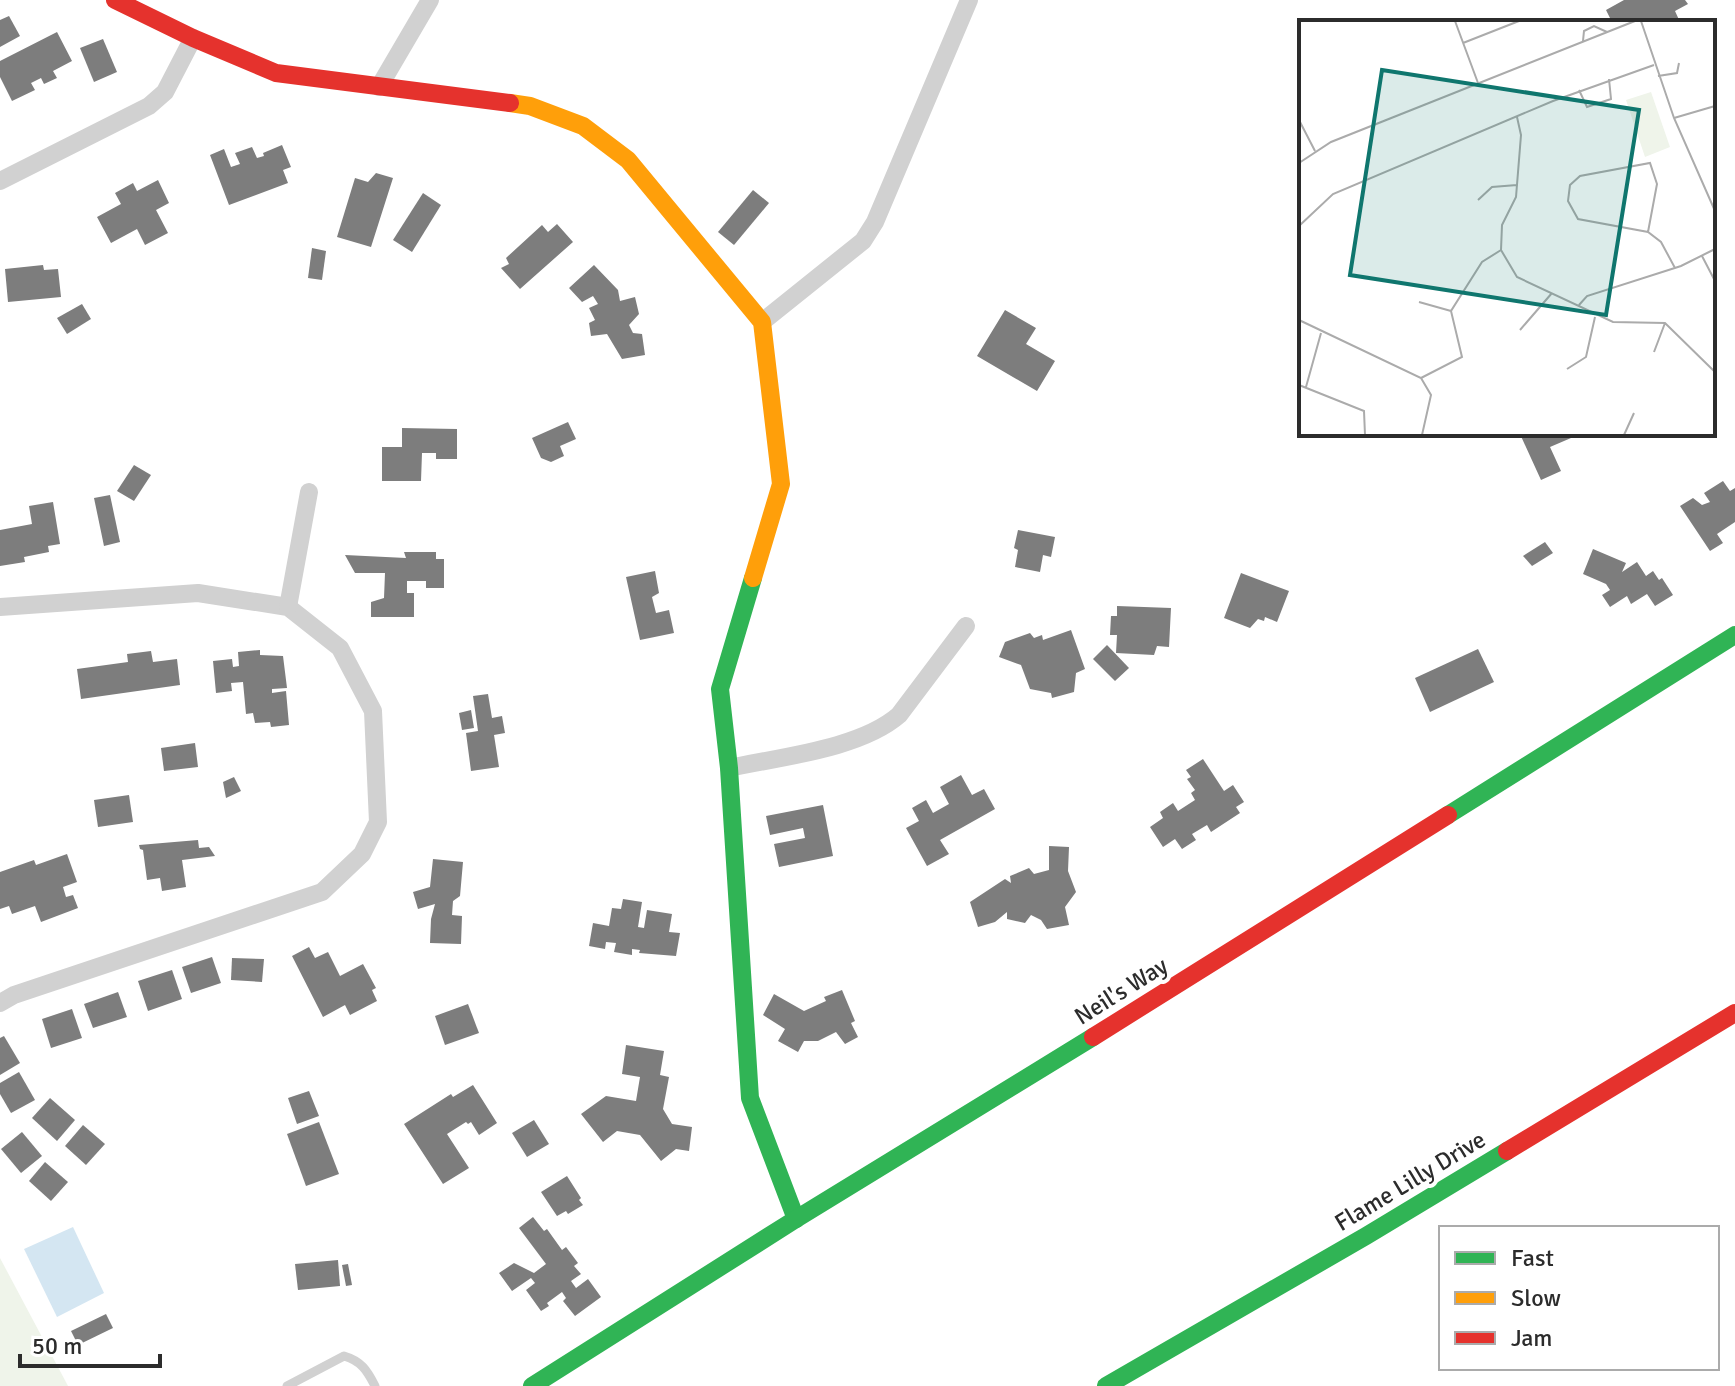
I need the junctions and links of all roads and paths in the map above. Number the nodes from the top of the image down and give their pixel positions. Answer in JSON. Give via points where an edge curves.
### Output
{"nodes":[{"id":1,"x":115,"y":0,"type":"edge"},
{"id":2,"x":430,"y":0,"type":"edge"},
{"id":3,"x":969,"y":0,"type":"edge"},
{"id":4,"x":193,"y":38,"type":"junction"},
{"id":5,"x":379,"y":87,"type":"junction"},
{"id":6,"x":0,"y":181,"type":"edge"},
{"id":7,"x":762,"y":322,"type":"junction"},
{"id":8,"x":309,"y":492,"type":"dead end"},
{"id":9,"x":0,"y":607,"type":"edge"},
{"id":10,"x":288,"y":607,"type":"junction"},
{"id":11,"x":966,"y":626,"type":"dead end"},
{"id":12,"x":1735,"y":635,"type":"edge"},
{"id":13,"x":729,"y":768,"type":"junction"},
{"id":14,"x":0,"y":1003,"type":"edge"},
{"id":15,"x":1735,"y":1013,"type":"edge"},
{"id":16,"x":796,"y":1219,"type":"junction"},
{"id":17,"x":287,"y":1386,"type":"edge"},
{"id":18,"x":375,"y":1386,"type":"edge"},
{"id":19,"x":532,"y":1386,"type":"edge"},
{"id":20,"x":1106,"y":1386,"type":"edge"}],
"edges":[{"from":1,"to":4,"type":"street"},
{"from":2,"to":5,"type":"street"},
{"from":3,"to":7,"type":"street","via":[[863,241]]},
{"from":4,"to":5,"type":"street","via":[[276,73]]},
{"from":4,"to":6,"type":"street","via":[[165,92],[149,106]]},
{"from":5,"to":7,"type":"street","via":[[530,106],[583,126],[628,160]]},
{"from":7,"to":13,"type":"street","via":[[781,484],[720,689]]},
{"from":8,"to":10,"type":"street"},
{"from":9,"to":10,"type":"street","via":[[198,593]]},
{"from":10,"to":14,"type":"street","via":[[340,648],[373,711],[378,822],[362,854],[322,892]]},
{"from":11,"to":13,"type":"street","via":[[886,727],[847,742]]},
{"from":12,"to":16,"type":"street","name":"Neil's Way"},
{"from":13,"to":16,"type":"street","via":[[750,1098]]},
{"from":15,"to":20,"type":"street","name":"Flame Lilly Drive"},
{"from":16,"to":19,"type":"street","name":"Neil's Way"},
{"from":17,"to":18,"type":"lane","via":[[344,1356],[366,1369]]}]}
